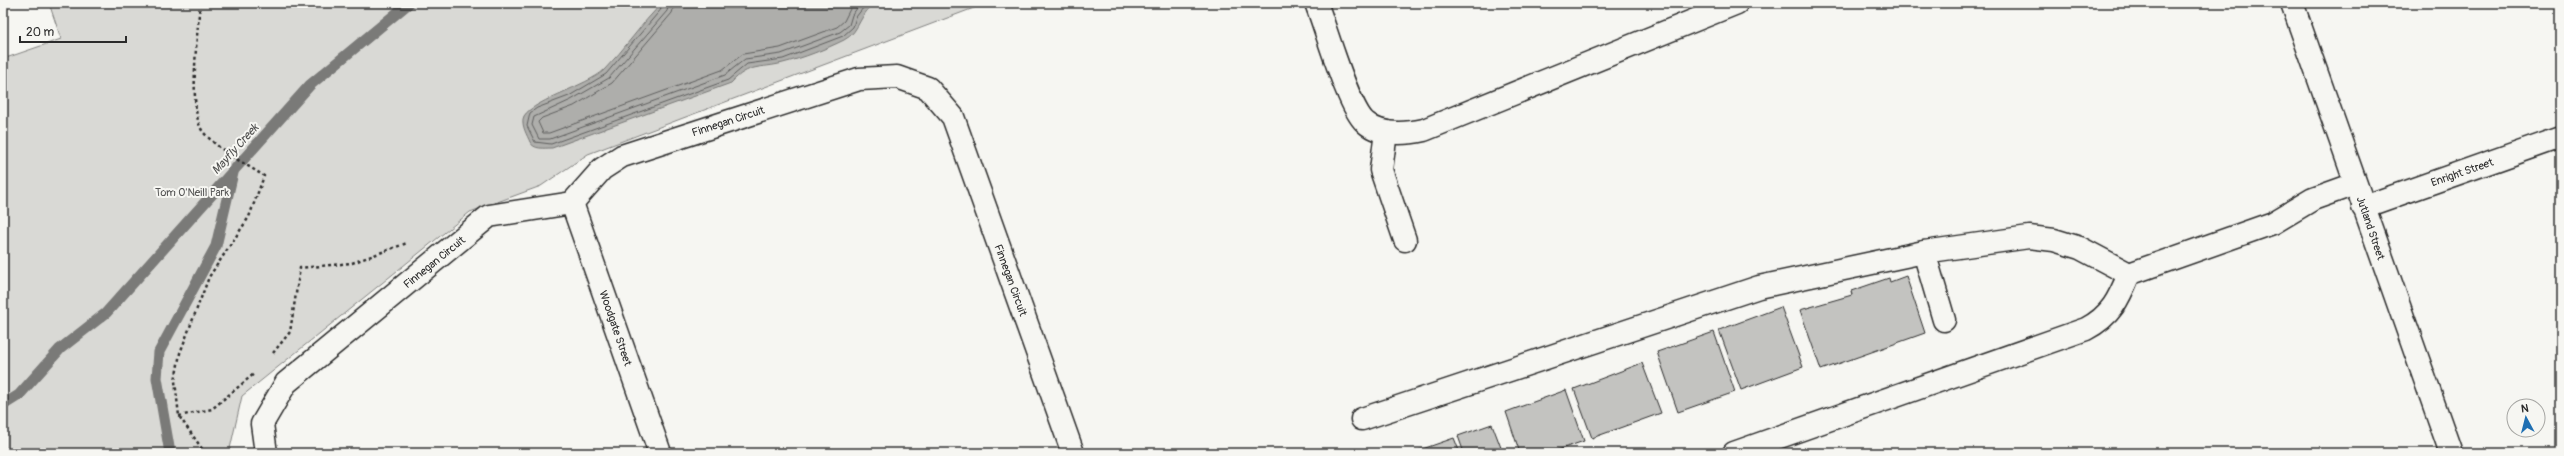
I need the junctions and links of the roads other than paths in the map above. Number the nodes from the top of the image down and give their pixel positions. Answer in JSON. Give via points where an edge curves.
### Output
{"nodes":[{"id":1,"x":1316,"y":3,"type":"edge"},
{"id":2,"x":1737,"y":3,"type":"edge"},
{"id":3,"x":2292,"y":3,"type":"edge"},
{"id":4,"x":1386,"y":132,"type":"junction"},
{"id":5,"x":2561,"y":138,"type":"edge"},
{"id":6,"x":2355,"y":184,"type":"junction"},
{"id":7,"x":572,"y":203,"type":"junction"},
{"id":8,"x":2364,"y":207,"type":"junction"},
{"id":9,"x":1405,"y":240,"type":"dead end"},
{"id":10,"x":1924,"y":252,"type":"junction"},
{"id":11,"x":2129,"y":274,"type":"junction"},
{"id":12,"x":1944,"y":320,"type":"dead end"},
{"id":13,"x":1362,"y":419,"type":"dead end"},
{"id":14,"x":266,"y":453,"type":"edge"},
{"id":15,"x":660,"y":453,"type":"edge"},
{"id":16,"x":1073,"y":453,"type":"edge"},
{"id":17,"x":1734,"y":453,"type":"edge"},
{"id":18,"x":2451,"y":453,"type":"edge"}],
"edges":[{"from":1,"to":4,"type":"street","via":[[1358,114],[1374,128]]},
{"from":2,"to":4,"type":"street","via":[[1424,130]]},
{"from":3,"to":6,"type":"street","name":"Jutland Street"},
{"from":4,"to":9,"type":"street","via":[[1381,170]]},
{"from":5,"to":8,"type":"street","name":"Enright Street"},
{"from":6,"to":8,"type":"street","name":"Jutland Street"},
{"from":6,"to":11,"type":"street","via":[[2313,199],[2273,223]]},
{"from":7,"to":14,"type":"street","name":"Finnegan Circuit","via":[[489,216],[286,382],[262,424]]},
{"from":7,"to":15,"type":"street","name":"Woodgate Street"},
{"from":7,"to":16,"type":"street","name":"Finnegan Circuit","via":[[602,169],[622,156],[851,81],[898,77],[928,88],[953,117]]},
{"from":8,"to":18,"type":"street","name":"Jutland Street"},
{"from":10,"to":11,"type":"street","via":[[2029,237],[2054,240],[2080,248]]},
{"from":10,"to":12,"type":"street"},
{"from":10,"to":13,"type":"street","via":[[1759,286]]},
{"from":11,"to":17,"type":"street","via":[[2112,310],[2101,321],[2086,329]]}]}
